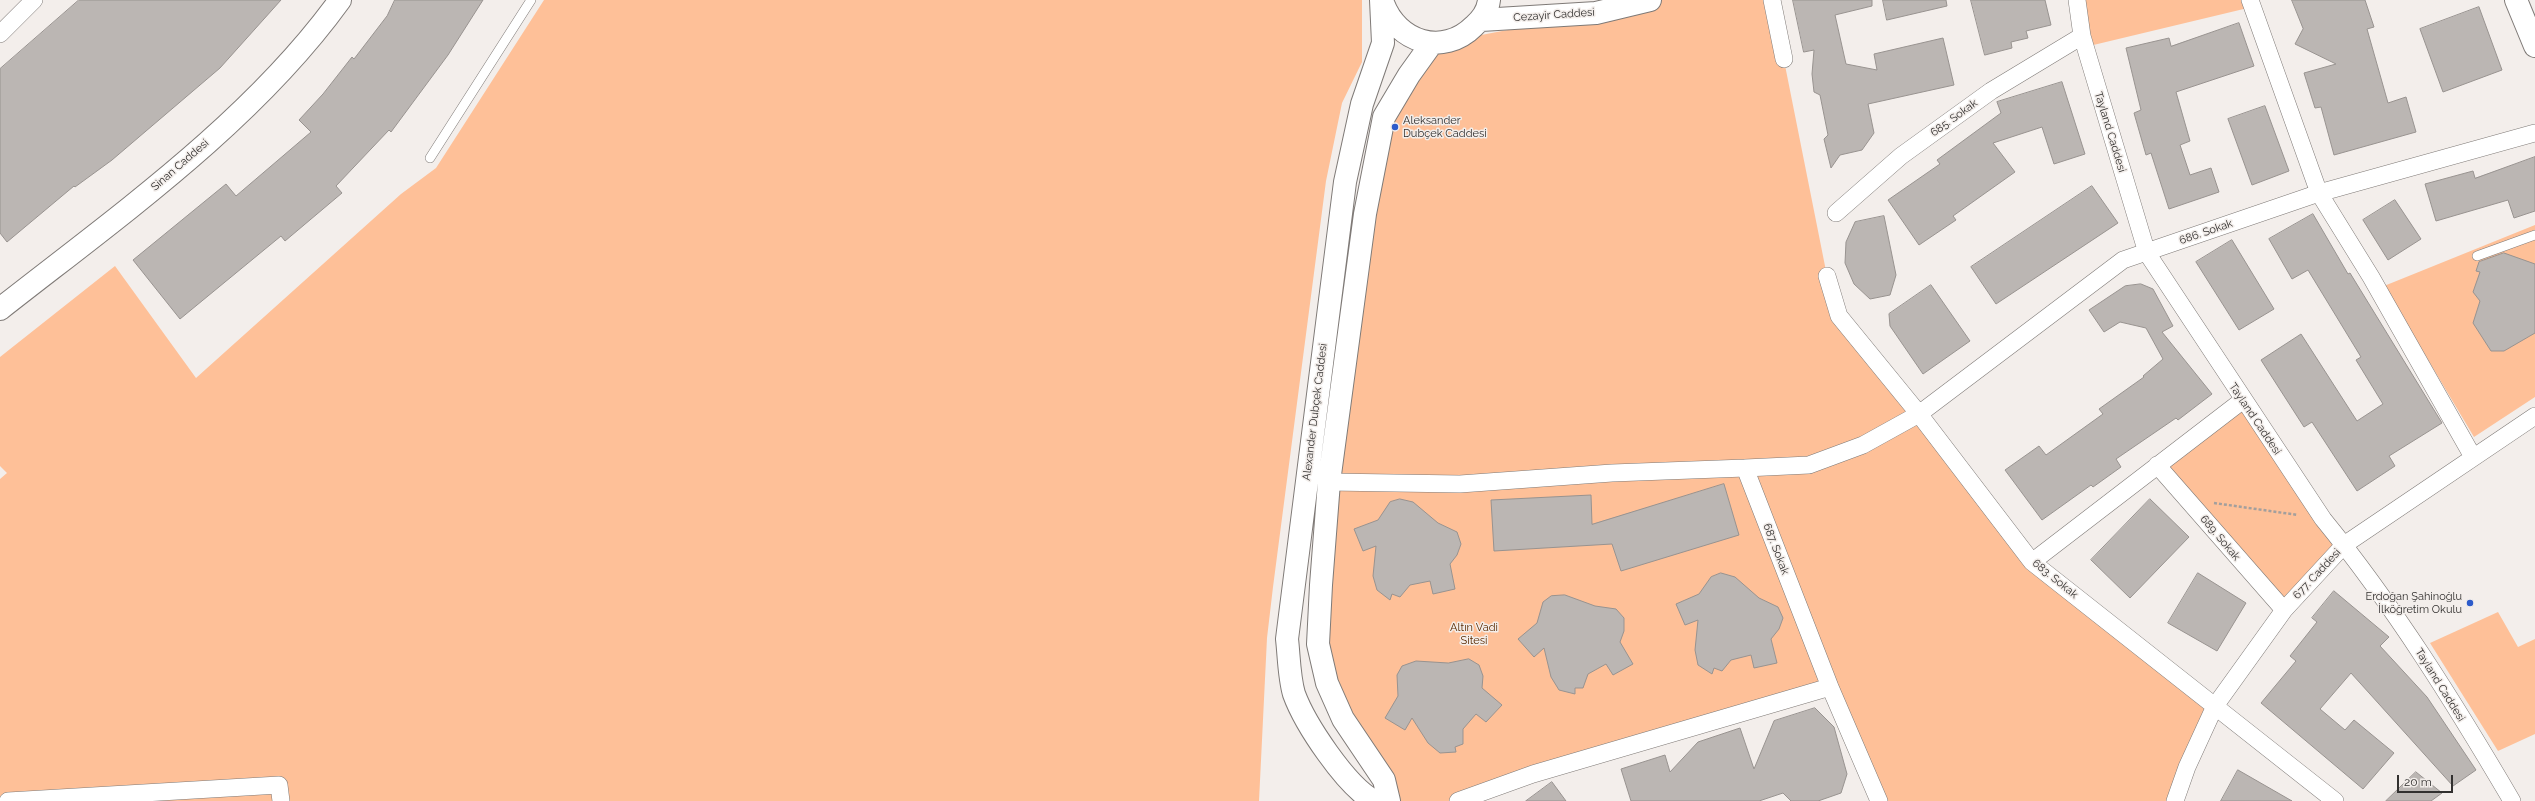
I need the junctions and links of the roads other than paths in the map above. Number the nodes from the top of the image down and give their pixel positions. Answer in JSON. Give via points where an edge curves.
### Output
{"nodes":[{"id":1,"x":34,"y":0,"type":"edge"},
{"id":2,"x":340,"y":0,"type":"edge"},
{"id":3,"x":531,"y":0,"type":"edge"},
{"id":4,"x":1382,"y":0,"type":"edge"},
{"id":5,"x":1489,"y":0,"type":"edge"},
{"id":6,"x":1650,"y":0,"type":"edge"},
{"id":7,"x":1772,"y":0,"type":"edge"},
{"id":8,"x":2077,"y":0,"type":"edge"},
{"id":9,"x":2250,"y":0,"type":"edge"},
{"id":10,"x":2516,"y":0,"type":"edge"},
{"id":11,"x":1480,"y":20,"type":"junction"},
{"id":12,"x":0,"y":34,"type":"edge"},
{"id":13,"x":2082,"y":36,"type":"junction"},
{"id":14,"x":1432,"y":43,"type":"junction"},
{"id":15,"x":2535,"y":46,"type":"edge"},
{"id":16,"x":1784,"y":59,"type":"dead end"},
{"id":17,"x":2535,"y":133,"type":"edge"},
{"id":18,"x":430,"y":158,"type":"dead end"},
{"id":19,"x":2318,"y":193,"type":"junction"},
{"id":20,"x":1836,"y":213,"type":"dead end"},
{"id":21,"x":2535,"y":234,"type":"edge"},
{"id":22,"x":2147,"y":253,"type":"junction"},
{"id":23,"x":2477,"y":256,"type":"dead end"},
{"id":24,"x":1827,"y":276,"type":"dead end"},
{"id":25,"x":0,"y":309,"type":"edge"},
{"id":26,"x":2243,"y":400,"type":"junction"},
{"id":27,"x":1919,"y":414,"type":"junction"},
{"id":28,"x":2535,"y":416,"type":"edge"},
{"id":29,"x":2473,"y":457,"type":"junction"},
{"id":30,"x":2157,"y":465,"type":"junction"},
{"id":31,"x":1745,"y":468,"type":"junction"},
{"id":32,"x":1329,"y":482,"type":"junction"},
{"id":33,"x":2344,"y":545,"type":"junction"},
{"id":34,"x":2032,"y":562,"type":"junction"},
{"id":35,"x":2284,"y":610,"type":"junction"},
{"id":36,"x":1830,"y":687,"type":"junction"},
{"id":37,"x":2215,"y":706,"type":"junction"},
{"id":38,"x":247,"y":787,"type":"junction"},
{"id":39,"x":2332,"y":800,"type":"edge"},
{"id":40,"x":8,"y":801,"type":"edge"},
{"id":41,"x":207,"y":801,"type":"edge"},
{"id":42,"x":281,"y":801,"type":"edge"},
{"id":43,"x":1374,"y":801,"type":"edge"},
{"id":44,"x":1389,"y":801,"type":"edge"},
{"id":45,"x":1458,"y":801,"type":"edge"},
{"id":46,"x":1880,"y":801,"type":"edge"},
{"id":47,"x":2175,"y":801,"type":"edge"},
{"id":48,"x":2512,"y":801,"type":"edge"}],
"edges":[{"from":1,"to":12,"type":"street"},
{"from":2,"to":25,"type":"main road","name":"Sinan Caddesi","via":[[320,27],[242,110],[143,196]]},
{"from":3,"to":18,"type":"lane"},
{"from":4,"to":14,"type":"main road","via":[[1388,16],[1399,30],[1415,39]]},
{"from":4,"to":43,"type":"main road","name":"Alexander Dubçek Caddesi","via":[[1383,43],[1362,104],[1345,182],[1287,639],[1294,693],[1317,736],[1339,767]]},
{"from":5,"to":11,"type":"main road"},
{"from":6,"to":11,"type":"main road","name":"Cezayir Caddesi","via":[[1596,13]]},
{"from":7,"to":16,"type":"street"},
{"from":8,"to":13,"type":"street","name":"Tayland Caddesi"},
{"from":9,"to":19,"type":"street"},
{"from":10,"to":15,"type":"main road"},
{"from":11,"to":14,"type":"main road","via":[[1467,33],[1451,40]]},
{"from":13,"to":20,"type":"street","name":"685. Sokak","via":[[1991,91],[1901,156]]},
{"from":13,"to":22,"type":"street","name":"Tayland Caddesi"},
{"from":14,"to":32,"type":"main road","name":"Alexander Dubçek Caddesi","via":[[1384,116],[1365,214]]},
{"from":17,"to":19,"type":"street","name":"686. Sokak"},
{"from":19,"to":22,"type":"street","name":"686. Sokak"},
{"from":19,"to":29,"type":"street","via":[[2371,277]]},
{"from":21,"to":23,"type":"lane"},
{"from":22,"to":26,"type":"street","name":"Tayland Caddesi"},
{"from":22,"to":27,"type":"street","name":"686. Sokak","via":[[2123,260]]},
{"from":24,"to":27,"type":"street","name":"683. Sokak","via":[[1839,316]]},
{"from":26,"to":30,"type":"street"},
{"from":26,"to":33,"type":"street","name":"Tayland Caddesi","via":[[2323,519]]},
{"from":27,"to":31,"type":"street","via":[[1863,445],[1809,465]]},
{"from":27,"to":34,"type":"street","name":"683. Sokak"},
{"from":28,"to":29,"type":"street","name":"677. Caddesi"},
{"from":29,"to":33,"type":"street","name":"677. Caddesi"},
{"from":30,"to":34,"type":"street"},
{"from":30,"to":35,"type":"street","name":"689. Sokak"},
{"from":31,"to":32,"type":"street","via":[[1612,473],[1460,484]]},
{"from":31,"to":36,"type":"street","name":"687. Sokak"},
{"from":32,"to":44,"type":"main road","name":"Alexander Dubçek Caddesi","via":[[1318,644],[1327,683],[1343,719],[1384,780]]},
{"from":33,"to":35,"type":"street","name":"677. Caddesi"},
{"from":33,"to":48,"type":"street","name":"Tayland Caddesi","via":[[2418,649]]},
{"from":34,"to":37,"type":"street","name":"683. Sokak"},
{"from":35,"to":37,"type":"street","name":"677. Caddesi"},
{"from":36,"to":45,"type":"street","via":[[1533,774]]},
{"from":36,"to":46,"type":"street","name":"687. Sokak"},
{"from":37,"to":39,"type":"street","name":"683. Sokak"},
{"from":37,"to":47,"type":"street","name":"677. Caddesi","via":[[2186,767]]},
{"from":38,"to":40,"type":"street"},
{"from":38,"to":41,"type":"street"},
{"from":38,"to":42,"type":"street","via":[[279,785]]}]}
